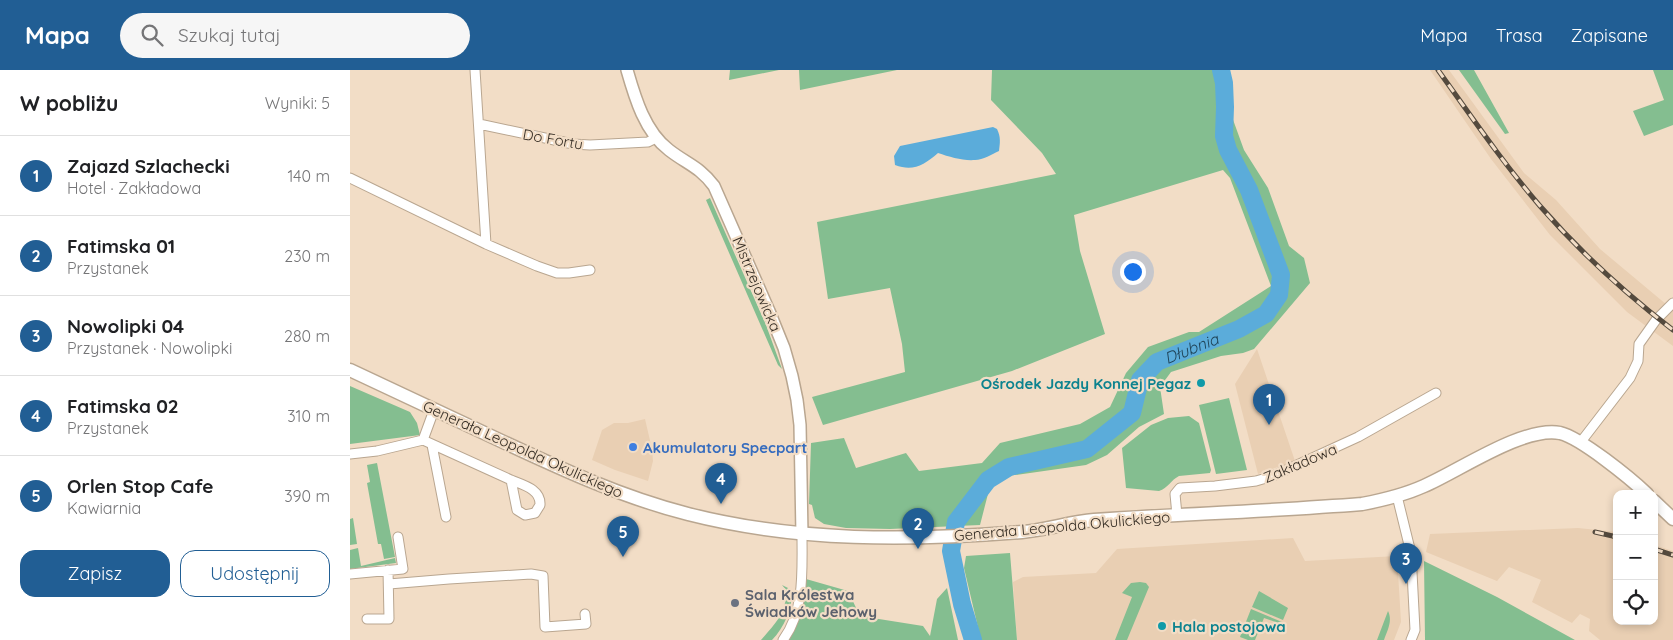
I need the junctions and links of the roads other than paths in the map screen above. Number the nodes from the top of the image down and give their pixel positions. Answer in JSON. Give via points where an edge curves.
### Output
{"nodes":[{"id":1,"x":475,"y":70,"type":"edge"},
{"id":2,"x":627,"y":70,"type":"edge"},
{"id":3,"x":480,"y":124,"type":"junction"},
{"id":4,"x":656,"y":138,"type":"junction"},
{"id":5,"x":350,"y":178,"type":"edge"},
{"id":6,"x":486,"y":244,"type":"junction"},
{"id":7,"x":590,"y":270,"type":"dead end"},
{"id":8,"x":1673,"y":303,"type":"edge"},
{"id":9,"x":350,"y":370,"type":"edge"},
{"id":10,"x":1436,"y":393,"type":"dead end"},
{"id":11,"x":434,"y":410,"type":"junction"},
{"id":12,"x":423,"y":440,"type":"junction"},
{"id":13,"x":1580,"y":443,"type":"junction"},
{"id":14,"x":432,"y":445,"type":"junction"},
{"id":15,"x":350,"y":454,"type":"edge"},
{"id":16,"x":511,"y":480,"type":"dead end"},
{"id":17,"x":1643,"y":490,"type":"edge"},
{"id":18,"x":1397,"y":496,"type":"junction"},
{"id":19,"x":1658,"y":505,"type":"edge"},
{"id":20,"x":1177,"y":515,"type":"junction"},
{"id":21,"x":446,"y":517,"type":"dead end"},
{"id":22,"x":1673,"y":519,"type":"edge"},
{"id":23,"x":802,"y":535,"type":"junction"},
{"id":24,"x":398,"y":537,"type":"dead end"},
{"id":25,"x":388,"y":570,"type":"junction"},
{"id":26,"x":350,"y":574,"type":"edge"},
{"id":27,"x":389,"y":584,"type":"junction"},
{"id":28,"x":585,"y":614,"type":"dead end"},
{"id":29,"x":367,"y":619,"type":"dead end"},
{"id":30,"x":783,"y":640,"type":"edge"},
{"id":31,"x":1411,"y":640,"type":"edge"}],
"edges":[{"from":1,"to":3,"type":"street"},
{"from":2,"to":4,"type":"street","name":"Mistrzejowicka","via":[[642,114]]},
{"from":3,"to":4,"type":"street","name":"Do Fortu","via":[[574,144],[648,142]]},
{"from":3,"to":6,"type":"street"},
{"from":4,"to":23,"type":"street","name":"Mistrzejowicka","via":[[699,169],[714,186],[784,348],[800,417]]},
{"from":5,"to":6,"type":"street"},
{"from":6,"to":7,"type":"street","via":[[556,273]]},
{"from":8,"to":13,"type":"street","via":[[1639,344],[1638,361],[1630,378]]},
{"from":9,"to":11,"type":"main road","name":"Generała Leopolda Okulickiego"},
{"from":10,"to":20,"type":"street","name":"Zakładowa","via":[[1358,437],[1278,474],[1236,484],[1180,488],[1176,494]]},
{"from":11,"to":12,"type":"street"},
{"from":11,"to":23,"type":"main road","name":"Generała Leopolda Okulickiego","via":[[630,497],[717,521]]},
{"from":12,"to":14,"type":"street"},
{"from":12,"to":15,"type":"street"},
{"from":13,"to":17,"type":"main road","name":"Generała Leopolda Okulickiego"},
{"from":13,"to":18,"type":"main road","name":"Generała Leopolda Okulickiego","via":[[1559,433],[1521,438]]},
{"from":14,"to":16,"type":"street"},
{"from":14,"to":21,"type":"street"},
{"from":18,"to":20,"type":"main road","name":"Generała Leopolda Okulickiego","via":[[1352,504]]},
{"from":18,"to":31,"type":"street","via":[[1411,553],[1415,630]]},
{"from":19,"to":22,"type":"main road"},
{"from":20,"to":23,"type":"main road","name":"Generała Leopolda Okulickiego","via":[[1091,520],[1024,532],[935,537],[873,539]]},
{"from":23,"to":30,"type":"street","via":[[800,599]]},
{"from":24,"to":25,"type":"street","via":[[403,570]]},
{"from":25,"to":26,"type":"street"},
{"from":25,"to":27,"type":"street"},
{"from":27,"to":28,"type":"street","via":[[531,574],[543,576],[545,627],[586,624]]},
{"from":27,"to":29,"type":"street","via":[[389,619]]}]}
